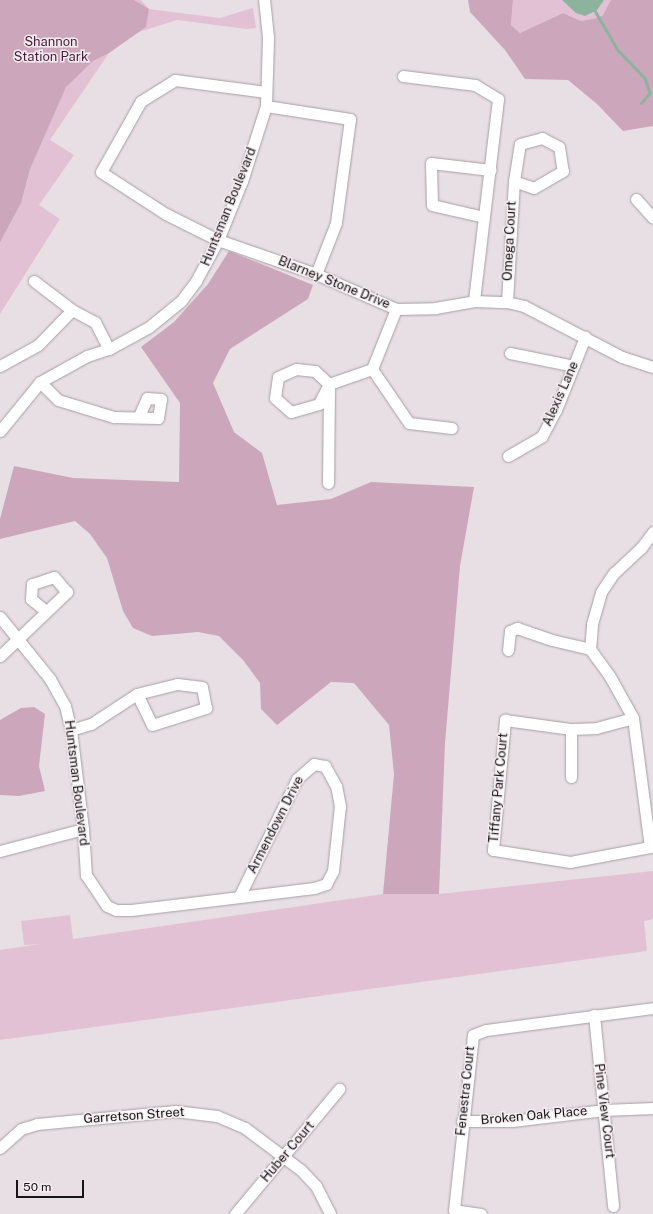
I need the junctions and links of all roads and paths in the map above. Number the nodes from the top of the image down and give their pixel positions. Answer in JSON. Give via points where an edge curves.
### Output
{"nodes":[{"id":1,"x":264,"y":0,"type":"edge"},
{"id":2,"x":403,"y":76,"type":"dead end"},
{"id":3,"x":266,"y":92,"type":"junction"},
{"id":4,"x":266,"y":106,"type":"junction"},
{"id":5,"x":491,"y":170,"type":"junction"},
{"id":6,"x":514,"y":181,"type":"junction"},
{"id":7,"x":636,"y":199,"type":"dead end"},
{"id":8,"x":484,"y":217,"type":"junction"},
{"id":9,"x":653,"y":218,"type":"edge"},
{"id":10,"x":218,"y":240,"type":"junction"},
{"id":11,"x":316,"y":274,"type":"junction"},
{"id":12,"x":34,"y":281,"type":"dead end"},
{"id":13,"x":474,"y":301,"type":"junction"},
{"id":14,"x":507,"y":302,"type":"junction"},
{"id":15,"x":396,"y":309,"type":"junction"},
{"id":16,"x":72,"y":310,"type":"junction"},
{"id":17,"x":585,"y":337,"type":"junction"},
{"id":18,"x":109,"y":349,"type":"junction"},
{"id":19,"x":510,"y":353,"type":"dead end"},
{"id":20,"x":0,"y":366,"type":"edge"},
{"id":21,"x":574,"y":366,"type":"junction"},
{"id":22,"x":653,"y":367,"type":"edge"},
{"id":23,"x":372,"y":369,"type":"junction"},
{"id":24,"x":40,"y":382,"type":"junction"},
{"id":25,"x":329,"y":384,"type":"junction"},
{"id":26,"x":139,"y":416,"type":"dead end"},
{"id":27,"x":452,"y":428,"type":"dead end"},
{"id":28,"x":0,"y":431,"type":"edge"},
{"id":29,"x":508,"y":456,"type":"dead end"},
{"id":30,"x":328,"y":483,"type":"dead end"},
{"id":31,"x":653,"y":532,"type":"edge"},
{"id":32,"x":46,"y":611,"type":"dead end"},
{"id":33,"x":0,"y":617,"type":"edge"},
{"id":34,"x":18,"y":642,"type":"junction"},
{"id":35,"x":590,"y":649,"type":"junction"},
{"id":36,"x":508,"y":650,"type":"dead end"},
{"id":37,"x":0,"y":656,"type":"edge"},
{"id":38,"x":137,"y":694,"type":"junction"},
{"id":39,"x":633,"y":718,"type":"junction"},
{"id":40,"x":571,"y":729,"type":"junction"},
{"id":41,"x":71,"y":730,"type":"junction"},
{"id":42,"x":571,"y":777,"type":"dead end"},
{"id":43,"x":83,"y":829,"type":"junction"},
{"id":44,"x":0,"y":852,"type":"edge"},
{"id":45,"x":86,"y":874,"type":"joint"},
{"id":46,"x":239,"y":897,"type":"junction"},
{"id":47,"x":653,"y":1008,"type":"edge"},
{"id":48,"x":594,"y":1015,"type":"junction"},
{"id":49,"x":339,"y":1089,"type":"dead end"},
{"id":50,"x":653,"y":1108,"type":"edge"},
{"id":51,"x":604,"y":1110,"type":"junction"},
{"id":52,"x":462,"y":1121,"type":"junction"},
{"id":53,"x":0,"y":1148,"type":"edge"},
{"id":54,"x":284,"y":1156,"type":"junction"},
{"id":55,"x":613,"y":1206,"type":"dead end"},
{"id":56,"x":235,"y":1214,"type":"edge"},
{"id":57,"x":330,"y":1214,"type":"edge"},
{"id":58,"x":480,"y":1214,"type":"edge"}],
"edges":[{"from":1,"to":3,"type":"street","name":"Huntsman Boulevard","via":[[268,37]]},
{"from":2,"to":5,"type":"street","via":[[475,85],[498,99]]},
{"from":3,"to":4,"type":"street","name":"Huntsman Boulevard"},
{"from":3,"to":10,"type":"street","name":"Blarney Stone Drive","via":[[175,80],[141,101],[101,172],[166,214]]},
{"from":4,"to":10,"type":"street","name":"Huntsman Boulevard","via":[[247,167]]},
{"from":4,"to":11,"type":"street","via":[[350,119],[336,223]]},
{"from":5,"to":8,"type":"street"},
{"from":5,"to":8,"type":"street","via":[[431,163],[432,205]]},
{"from":6,"to":6,"type":"street","name":"Omega Court","via":[[520,144],[542,138],[559,147],[563,171],[534,188]]},
{"from":6,"to":14,"type":"street","name":"Omega Court"},
{"from":7,"to":9,"type":"street"},
{"from":8,"to":13,"type":"street"},
{"from":10,"to":11,"type":"street","name":"Blarney Stone Drive"},
{"from":10,"to":18,"type":"street","name":"Huntsman Boulevard","via":[[196,281],[181,301],[149,327]]},
{"from":11,"to":15,"type":"street","name":"Blarney Stone Drive"},
{"from":12,"to":16,"type":"street"},
{"from":13,"to":14,"type":"street","name":"Blarney Stone Drive"},
{"from":13,"to":15,"type":"street","name":"Blarney Stone Drive","via":[[435,308]]},
{"from":14,"to":17,"type":"street","name":"Blarney Stone Drive","via":[[524,306]]},
{"from":15,"to":23,"type":"street"},
{"from":16,"to":18,"type":"street","via":[[95,322]]},
{"from":16,"to":20,"type":"street","via":[[38,345]]},
{"from":17,"to":21,"type":"street","name":"Alexis Lane"},
{"from":17,"to":22,"type":"street","name":"Blarney Stone Drive","via":[[622,357]]},
{"from":18,"to":24,"type":"street","name":"Huntsman Boulevard","via":[[87,356]]},
{"from":19,"to":21,"type":"street"},
{"from":21,"to":29,"type":"street","name":"Alexis Lane","via":[[542,436]]},
{"from":23,"to":25,"type":"street"},
{"from":23,"to":27,"type":"street","via":[[409,423]]},
{"from":24,"to":26,"type":"street","via":[[58,400],[90,412],[114,417]]},
{"from":24,"to":28,"type":"street","name":"Huntsman Boulevard"},
{"from":25,"to":25,"type":"street","via":[[319,404],[290,412],[275,398],[278,376],[296,369],[315,371]]},
{"from":25,"to":30,"type":"street"},
{"from":31,"to":35,"type":"street","via":[[601,592],[593,618]]},
{"from":32,"to":34,"type":"street"},
{"from":33,"to":34,"type":"street","name":"Huntsman Boulevard"},
{"from":34,"to":37,"type":"street"},
{"from":34,"to":41,"type":"street","name":"Huntsman Boulevard","via":[[50,679],[65,706]]},
{"from":35,"to":36,"type":"street","via":[[517,628],[510,631]]},
{"from":35,"to":39,"type":"street","name":"Tiffany Park Court","via":[[609,675]]},
{"from":38,"to":38,"type":"street","via":[[152,725],[206,708],[202,687],[177,684]]},
{"from":38,"to":41,"type":"street","via":[[91,724]]},
{"from":39,"to":40,"type":"street","name":"Tiffany Park Court","via":[[596,728]]},
{"from":39,"to":40,"type":"street","name":"Tiffany Park Court","via":[[650,847],[570,862],[493,850],[505,720]]},
{"from":40,"to":42,"type":"street"},
{"from":41,"to":43,"type":"street","name":"Huntsman Boulevard"},
{"from":43,"to":44,"type":"street"},
{"from":43,"to":45,"type":"street","name":"Huntsman Boulevard"},
{"from":45,"to":46,"type":"street","name":"Armendown Drive","via":[[107,906],[116,910]]},
{"from":46,"to":46,"type":"street","name":"Armendown Drive","via":[[293,785],[301,772],[320,763],[329,771],[340,798],[331,877],[321,886]]},
{"from":47,"to":48,"type":"street","name":"Fenestra Court"},
{"from":48,"to":51,"type":"street","name":"Pine View Court"},
{"from":48,"to":52,"type":"street","name":"Fenestra Court","via":[[473,1034]]},
{"from":49,"to":54,"type":"street","name":"Huber Court"},
{"from":50,"to":51,"type":"street","name":"Broken Oak Place"},
{"from":51,"to":52,"type":"street","name":"Broken Oak Place","via":[[512,1120]]},
{"from":51,"to":55,"type":"street","name":"Pine View Court"},
{"from":52,"to":58,"type":"street","name":"Fenestra Court","via":[[454,1210]]},
{"from":53,"to":54,"type":"street","name":"Garretson Street","via":[[20,1129],[29,1125],[182,1111],[227,1119],[256,1134]]},
{"from":54,"to":56,"type":"street","name":"Huber Court"},
{"from":54,"to":57,"type":"street","name":"Garretson Street","via":[[316,1186]]}]}
